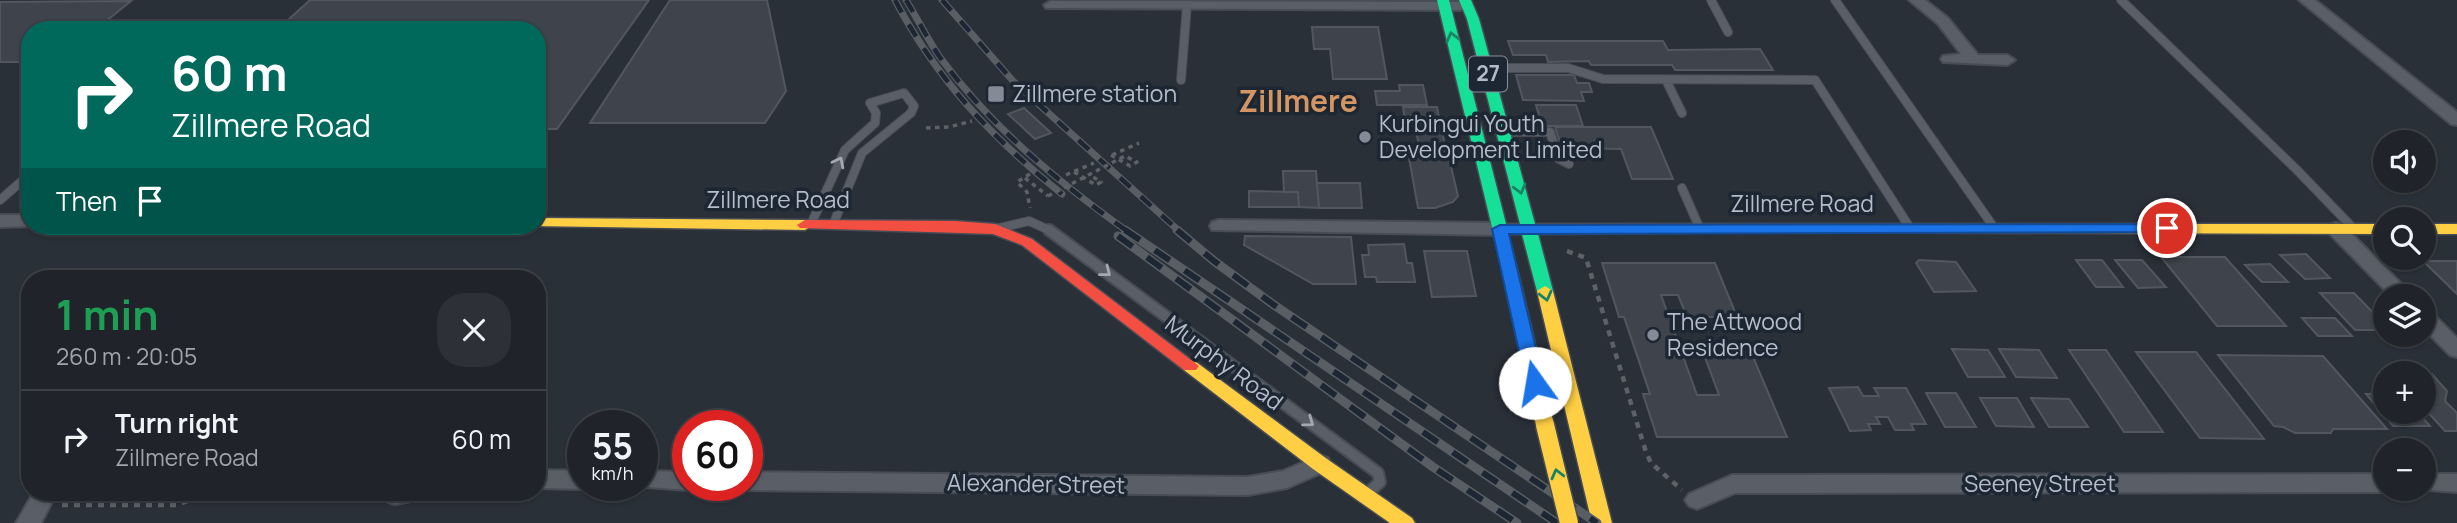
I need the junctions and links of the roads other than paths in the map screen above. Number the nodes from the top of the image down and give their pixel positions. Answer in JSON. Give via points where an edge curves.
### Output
{"nodes":[{"id":1,"x":1711,"y":0,"type":"edge"},
{"id":2,"x":1835,"y":0,"type":"edge"},
{"id":3,"x":1916,"y":0,"type":"edge"},
{"id":4,"x":2121,"y":0,"type":"edge"},
{"id":5,"x":2306,"y":0,"type":"edge"},
{"id":6,"x":1145,"y":2,"type":"edge"},
{"id":7,"x":1444,"y":3,"type":"edge"},
{"id":8,"x":1466,"y":3,"type":"edge"},
{"id":9,"x":1051,"y":5,"type":"dead end"},
{"id":10,"x":1187,"y":5,"type":"junction"},
{"id":11,"x":1728,"y":32,"type":"dead end"},
{"id":12,"x":1949,"y":59,"type":"dead end"},
{"id":13,"x":1973,"y":60,"type":"junction"},
{"id":14,"x":2007,"y":60,"type":"dead end"},
{"id":15,"x":1460,"y":68,"type":"junction"},
{"id":16,"x":1487,"y":68,"type":"junction"},
{"id":17,"x":1181,"y":80,"type":"dead end"},
{"id":18,"x":1666,"y":80,"type":"junction"},
{"id":19,"x":1682,"y":113,"type":"dead end"},
{"id":20,"x":2457,"y":120,"type":"edge"},
{"id":21,"x":1504,"y":132,"type":"junction"},
{"id":22,"x":1569,"y":164,"type":"dead end"},
{"id":23,"x":21,"y":182,"type":"edge"},
{"id":24,"x":1682,"y":188,"type":"dead end"},
{"id":25,"x":0,"y":200,"type":"edge"},
{"id":26,"x":0,"y":221,"type":"edge"},
{"id":27,"x":21,"y":221,"type":"edge"},
{"id":28,"x":546,"y":223,"type":"edge"},
{"id":29,"x":811,"y":224,"type":"junction"},
{"id":30,"x":833,"y":225,"type":"junction"},
{"id":31,"x":1219,"y":226,"type":"dead end"},
{"id":32,"x":1910,"y":228,"type":"junction"},
{"id":33,"x":995,"y":229,"type":"junction"},
{"id":34,"x":1500,"y":229,"type":"junction"},
{"id":35,"x":1700,"y":229,"type":"junction"},
{"id":36,"x":1995,"y":229,"type":"junction"},
{"id":37,"x":2345,"y":229,"type":"junction"},
{"id":38,"x":2373,"y":229,"type":"edge"},
{"id":39,"x":2436,"y":229,"type":"edge"},
{"id":40,"x":2457,"y":229,"type":"edge"},
{"id":41,"x":1530,"y":230,"type":"junction"},
{"id":42,"x":1051,"y":232,"type":"junction"},
{"id":43,"x":1017,"y":236,"type":"joint"},
{"id":44,"x":1036,"y":250,"type":"junction"},
{"id":45,"x":2393,"y":284,"type":"edge"},
{"id":46,"x":2436,"y":329,"type":"edge"},
{"id":47,"x":2457,"y":350,"type":"edge"},
{"id":48,"x":1320,"y":464,"type":"junction"},
{"id":49,"x":546,"y":479,"type":"edge"},
{"id":50,"x":567,"y":480,"type":"edge"},
{"id":51,"x":763,"y":481,"type":"edge"},
{"id":52,"x":2373,"y":483,"type":"edge"},
{"id":53,"x":2436,"y":483,"type":"edge"},
{"id":54,"x":2457,"y":483,"type":"edge"},
{"id":55,"x":1365,"y":495,"type":"junction"},
{"id":56,"x":1697,"y":500,"type":"road end"},
{"id":57,"x":1405,"y":523,"type":"edge"},
{"id":58,"x":1569,"y":523,"type":"edge"},
{"id":59,"x":1602,"y":523,"type":"edge"}],
"edges":[{"from":1,"to":11,"type":"lane"},
{"from":2,"to":36,"type":"lane"},
{"from":3,"to":13,"type":"street","via":[[1943,21]]},
{"from":4,"to":37,"type":"lane","via":[[2297,170]]},
{"from":5,"to":20,"type":"street"},
{"from":6,"to":9,"type":"street"},
{"from":6,"to":10,"type":"street"},
{"from":7,"to":8,"type":"street"},
{"from":7,"to":10,"type":"street"},
{"from":15,"to":7,"type":"main road","number":"27","one_way":true},
{"from":8,"to":16,"type":"main road","number":"27"},
{"from":10,"to":17,"type":"lane"},
{"from":12,"to":13,"type":"street"},
{"from":13,"to":14,"type":"street"},
{"from":15,"to":16,"type":"lane"},
{"from":15,"to":34,"type":"main road","number":"27"},
{"from":16,"to":18,"type":"lane","via":[[1568,68],[1603,79]]},
{"from":16,"to":21,"type":"main road","number":"27"},
{"from":18,"to":19,"type":"lane"},
{"from":18,"to":32,"type":"lane","via":[[1815,80]]},
{"from":21,"to":22,"type":"lane","via":[[1550,132],[1559,159]]},
{"from":21,"to":41,"type":"main road","number":"27","one_way":true},
{"from":23,"to":25,"type":"lane"},
{"from":24,"to":35,"type":"lane"},
{"from":26,"to":27,"type":"street"},
{"from":28,"to":29,"type":"main road","name":"Zillmere Road"},
{"from":29,"to":30,"type":"main road","name":"Zillmere Road"},
{"from":29,"to":30,"type":"lane","one_way":true,"via":[[845,150],[875,123],[870,103],[904,93],[914,106],[911,113],[862,153]]},
{"from":30,"to":33,"type":"main road","name":"Zillmere Road"},
{"from":31,"to":34,"type":"street","name":"Zillmere Road"},
{"from":32,"to":35,"type":"main road","name":"Zillmere Road"},
{"from":32,"to":36,"type":"main road","name":"Zillmere Road"},
{"from":33,"to":42,"type":"lane","via":[[1029,221]]},
{"from":33,"to":43,"type":"main road","name":"Zillmere Road"},
{"from":34,"to":41,"type":"main road","name":"Zillmere Road"},
{"from":58,"to":34,"type":"main road","number":"27","one_way":true,"bridge":true},
{"from":35,"to":41,"type":"main road","name":"Zillmere Road"},
{"from":36,"to":37,"type":"main road","name":"Zillmere Road"},
{"from":37,"to":38,"type":"main road","name":"Zillmere Road"},
{"from":37,"to":45,"type":"street"},
{"from":39,"to":40,"type":"main road"},
{"from":41,"to":59,"type":"main road","number":"27","one_way":true},
{"from":42,"to":44,"type":"lane"},
{"from":42,"to":55,"type":"lane","one_way":true,"via":[[1370,466],[1380,482]]},
{"from":43,"to":44,"type":"main road","name":"Murphy Road"},
{"from":44,"to":48,"type":"main road","name":"Murphy Road"},
{"from":46,"to":47,"type":"street"},
{"from":48,"to":51,"type":"street","name":"Alexander Street","via":[[1287,479],[1248,486]]},
{"from":48,"to":55,"type":"main road","name":"Murphy Road"},
{"from":49,"to":50,"type":"street"},
{"from":52,"to":56,"type":"street","name":"Seeney Street","via":[[1732,484]]},
{"from":53,"to":54,"type":"street"},
{"from":55,"to":57,"type":"main road","name":"Murphy Road"}]}
